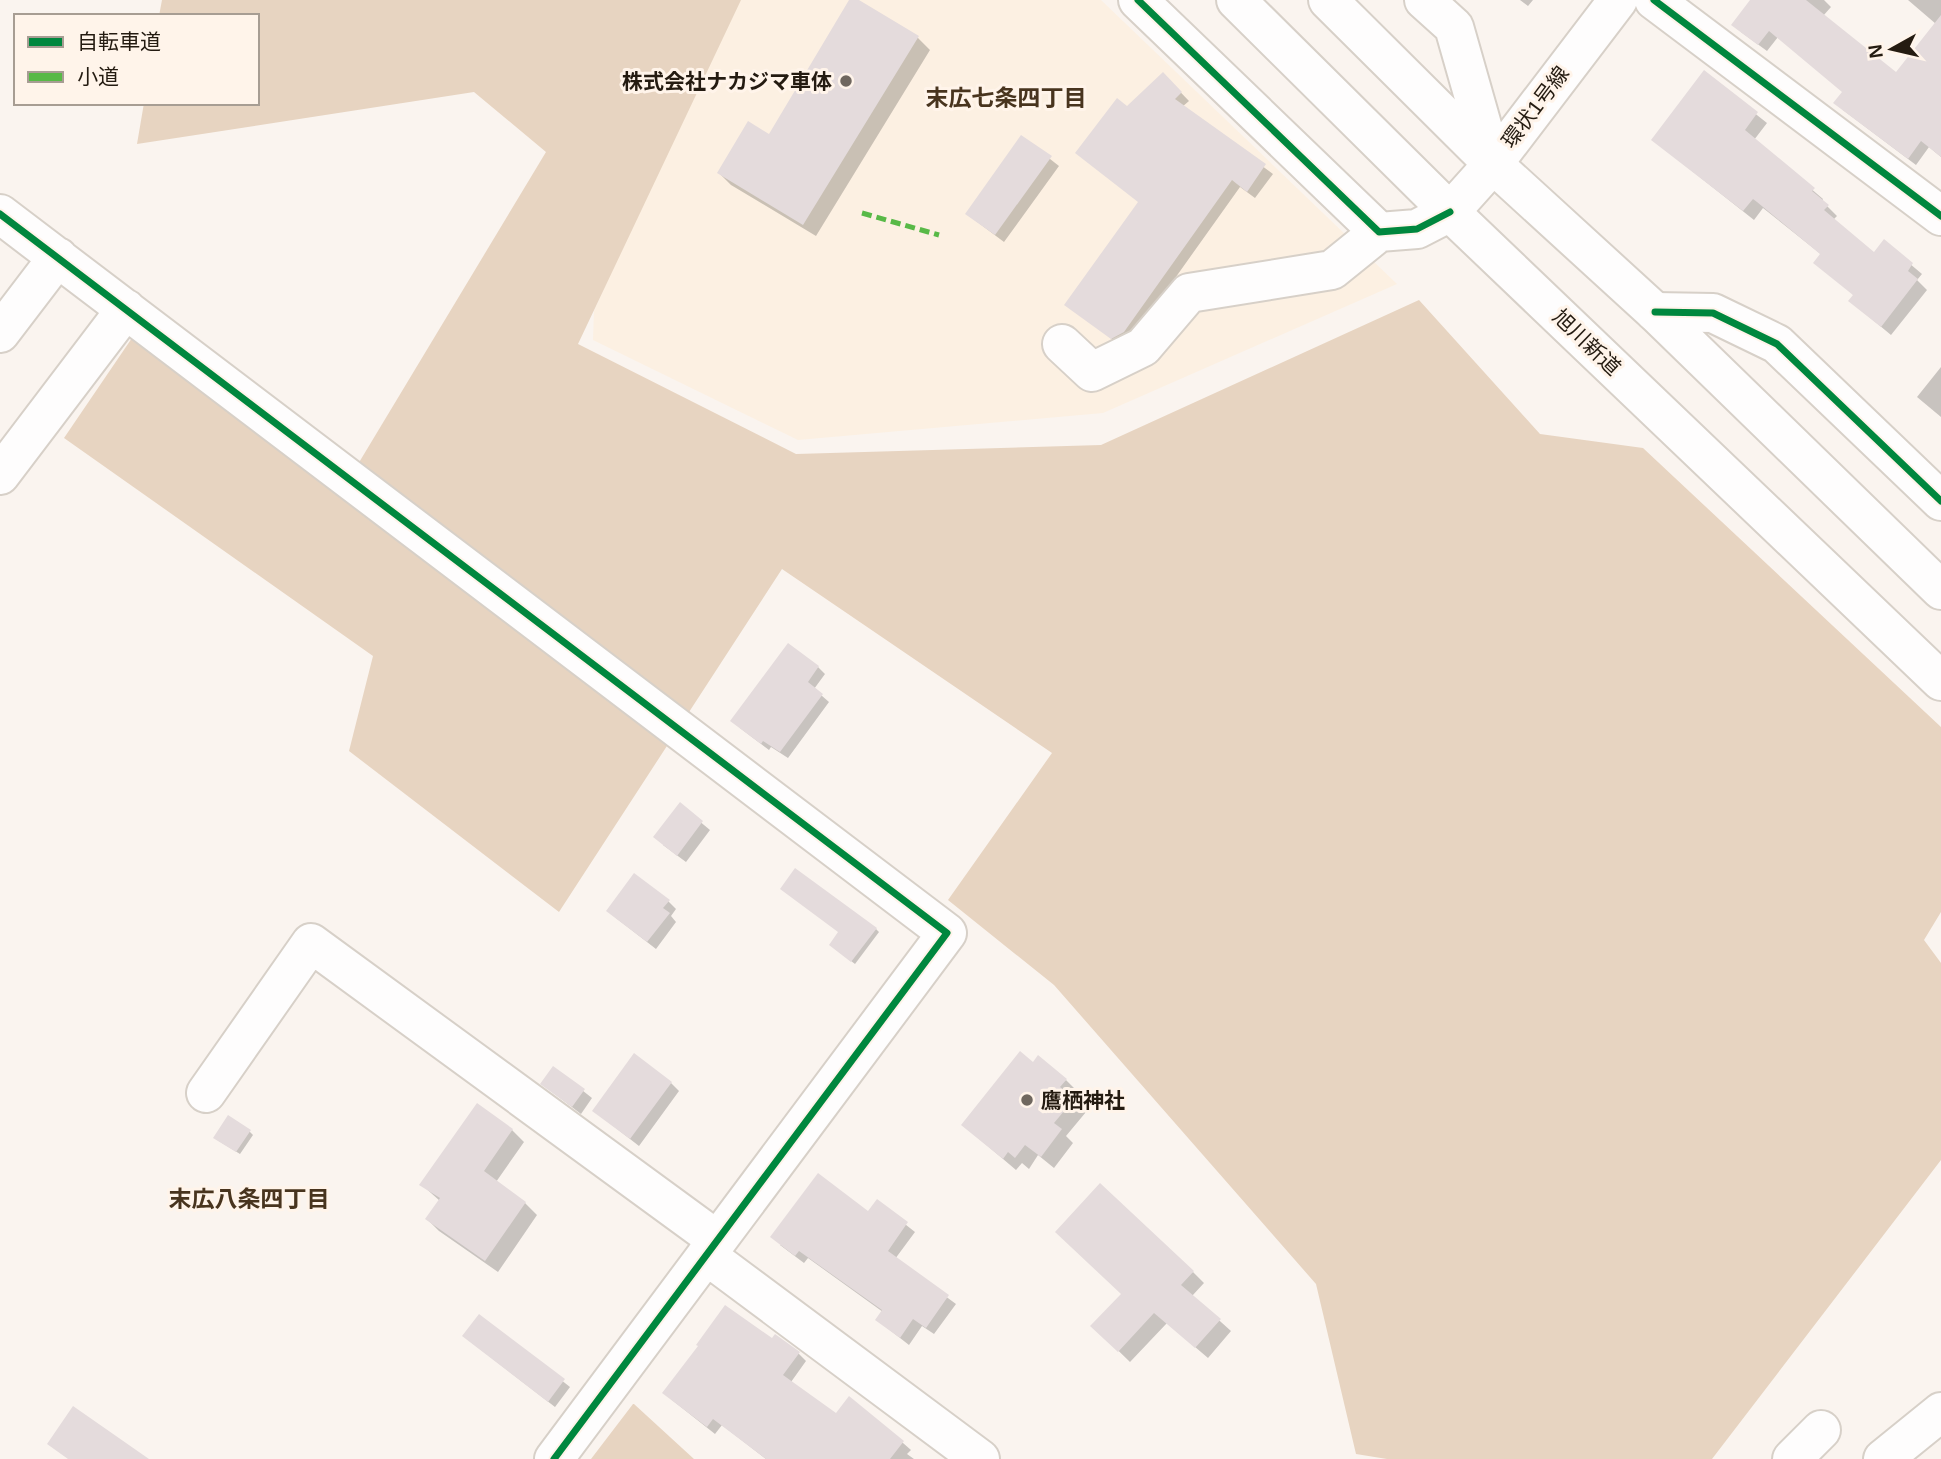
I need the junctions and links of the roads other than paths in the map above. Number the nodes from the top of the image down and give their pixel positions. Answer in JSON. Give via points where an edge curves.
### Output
{"nodes":[{"id":1,"x":1138,"y":0,"type":"edge"},
{"id":2,"x":1236,"y":0,"type":"edge"},
{"id":3,"x":1328,"y":0,"type":"edge"},
{"id":4,"x":1424,"y":0,"type":"edge"},
{"id":5,"x":1618,"y":0,"type":"edge"},
{"id":6,"x":1654,"y":0,"type":"edge"},
{"id":7,"x":1493,"y":164,"type":"junction"},
{"id":8,"x":1450,"y":212,"type":"junction"},
{"id":9,"x":0,"y":214,"type":"edge"},
{"id":10,"x":1941,"y":216,"type":"edge"},
{"id":11,"x":1379,"y":232,"type":"junction"},
{"id":12,"x":58,"y":257,"type":"junction"},
{"id":13,"x":126,"y":309,"type":"junction"},
{"id":14,"x":1655,"y":312,"type":"junction"},
{"id":15,"x":0,"y":333,"type":"edge"},
{"id":16,"x":1062,"y":344,"type":"dead end"},
{"id":17,"x":0,"y":475,"type":"edge"},
{"id":18,"x":1941,"y":501,"type":"edge"},
{"id":19,"x":1941,"y":590,"type":"edge"},
{"id":20,"x":1941,"y":681,"type":"edge"},
{"id":21,"x":206,"y":1093,"type":"dead end"},
{"id":22,"x":712,"y":1248,"type":"junction"},
{"id":23,"x":1941,"y":1412,"type":"edge"},
{"id":24,"x":1821,"y":1430,"type":"dead end"},
{"id":25,"x":554,"y":1459,"type":"edge"},
{"id":26,"x":980,"y":1459,"type":"edge"},
{"id":27,"x":1792,"y":1459,"type":"edge"},
{"id":28,"x":1884,"y":1459,"type":"edge"}],
"edges":[{"from":1,"to":11,"type":"main road"},
{"from":2,"to":8,"type":"main road","name":"旭川新道"},
{"from":3,"to":7,"type":"main road"},
{"from":4,"to":7,"type":"main road","via":[[1454,27]]},
{"from":5,"to":7,"type":"main road","name":"環状1号線"},
{"from":6,"to":10,"type":"main road"},
{"from":7,"to":8,"type":"main road","name":"環状1号線"},
{"from":7,"to":14,"type":"main road"},
{"from":8,"to":11,"type":"main road","via":[[1417,229]]},
{"from":8,"to":20,"type":"main road","name":"旭川新道"},
{"from":9,"to":12,"type":"main road"},
{"from":11,"to":16,"type":"main road","via":[[1332,270],[1189,293],[1143,347],[1092,372]]},
{"from":12,"to":13,"type":"main road"},
{"from":12,"to":15,"type":"main road"},
{"from":13,"to":17,"type":"main road"},
{"from":13,"to":22,"type":"main road","via":[[947,933]]},
{"from":14,"to":18,"type":"main road","via":[[1713,313],[1777,344]]},
{"from":14,"to":19,"type":"main road"},
{"from":21,"to":22,"type":"main road","via":[[311,943]]},
{"from":22,"to":25,"type":"main road"},
{"from":22,"to":26,"type":"main road"},
{"from":23,"to":28,"type":"main road"},
{"from":24,"to":27,"type":"main road"}]}
